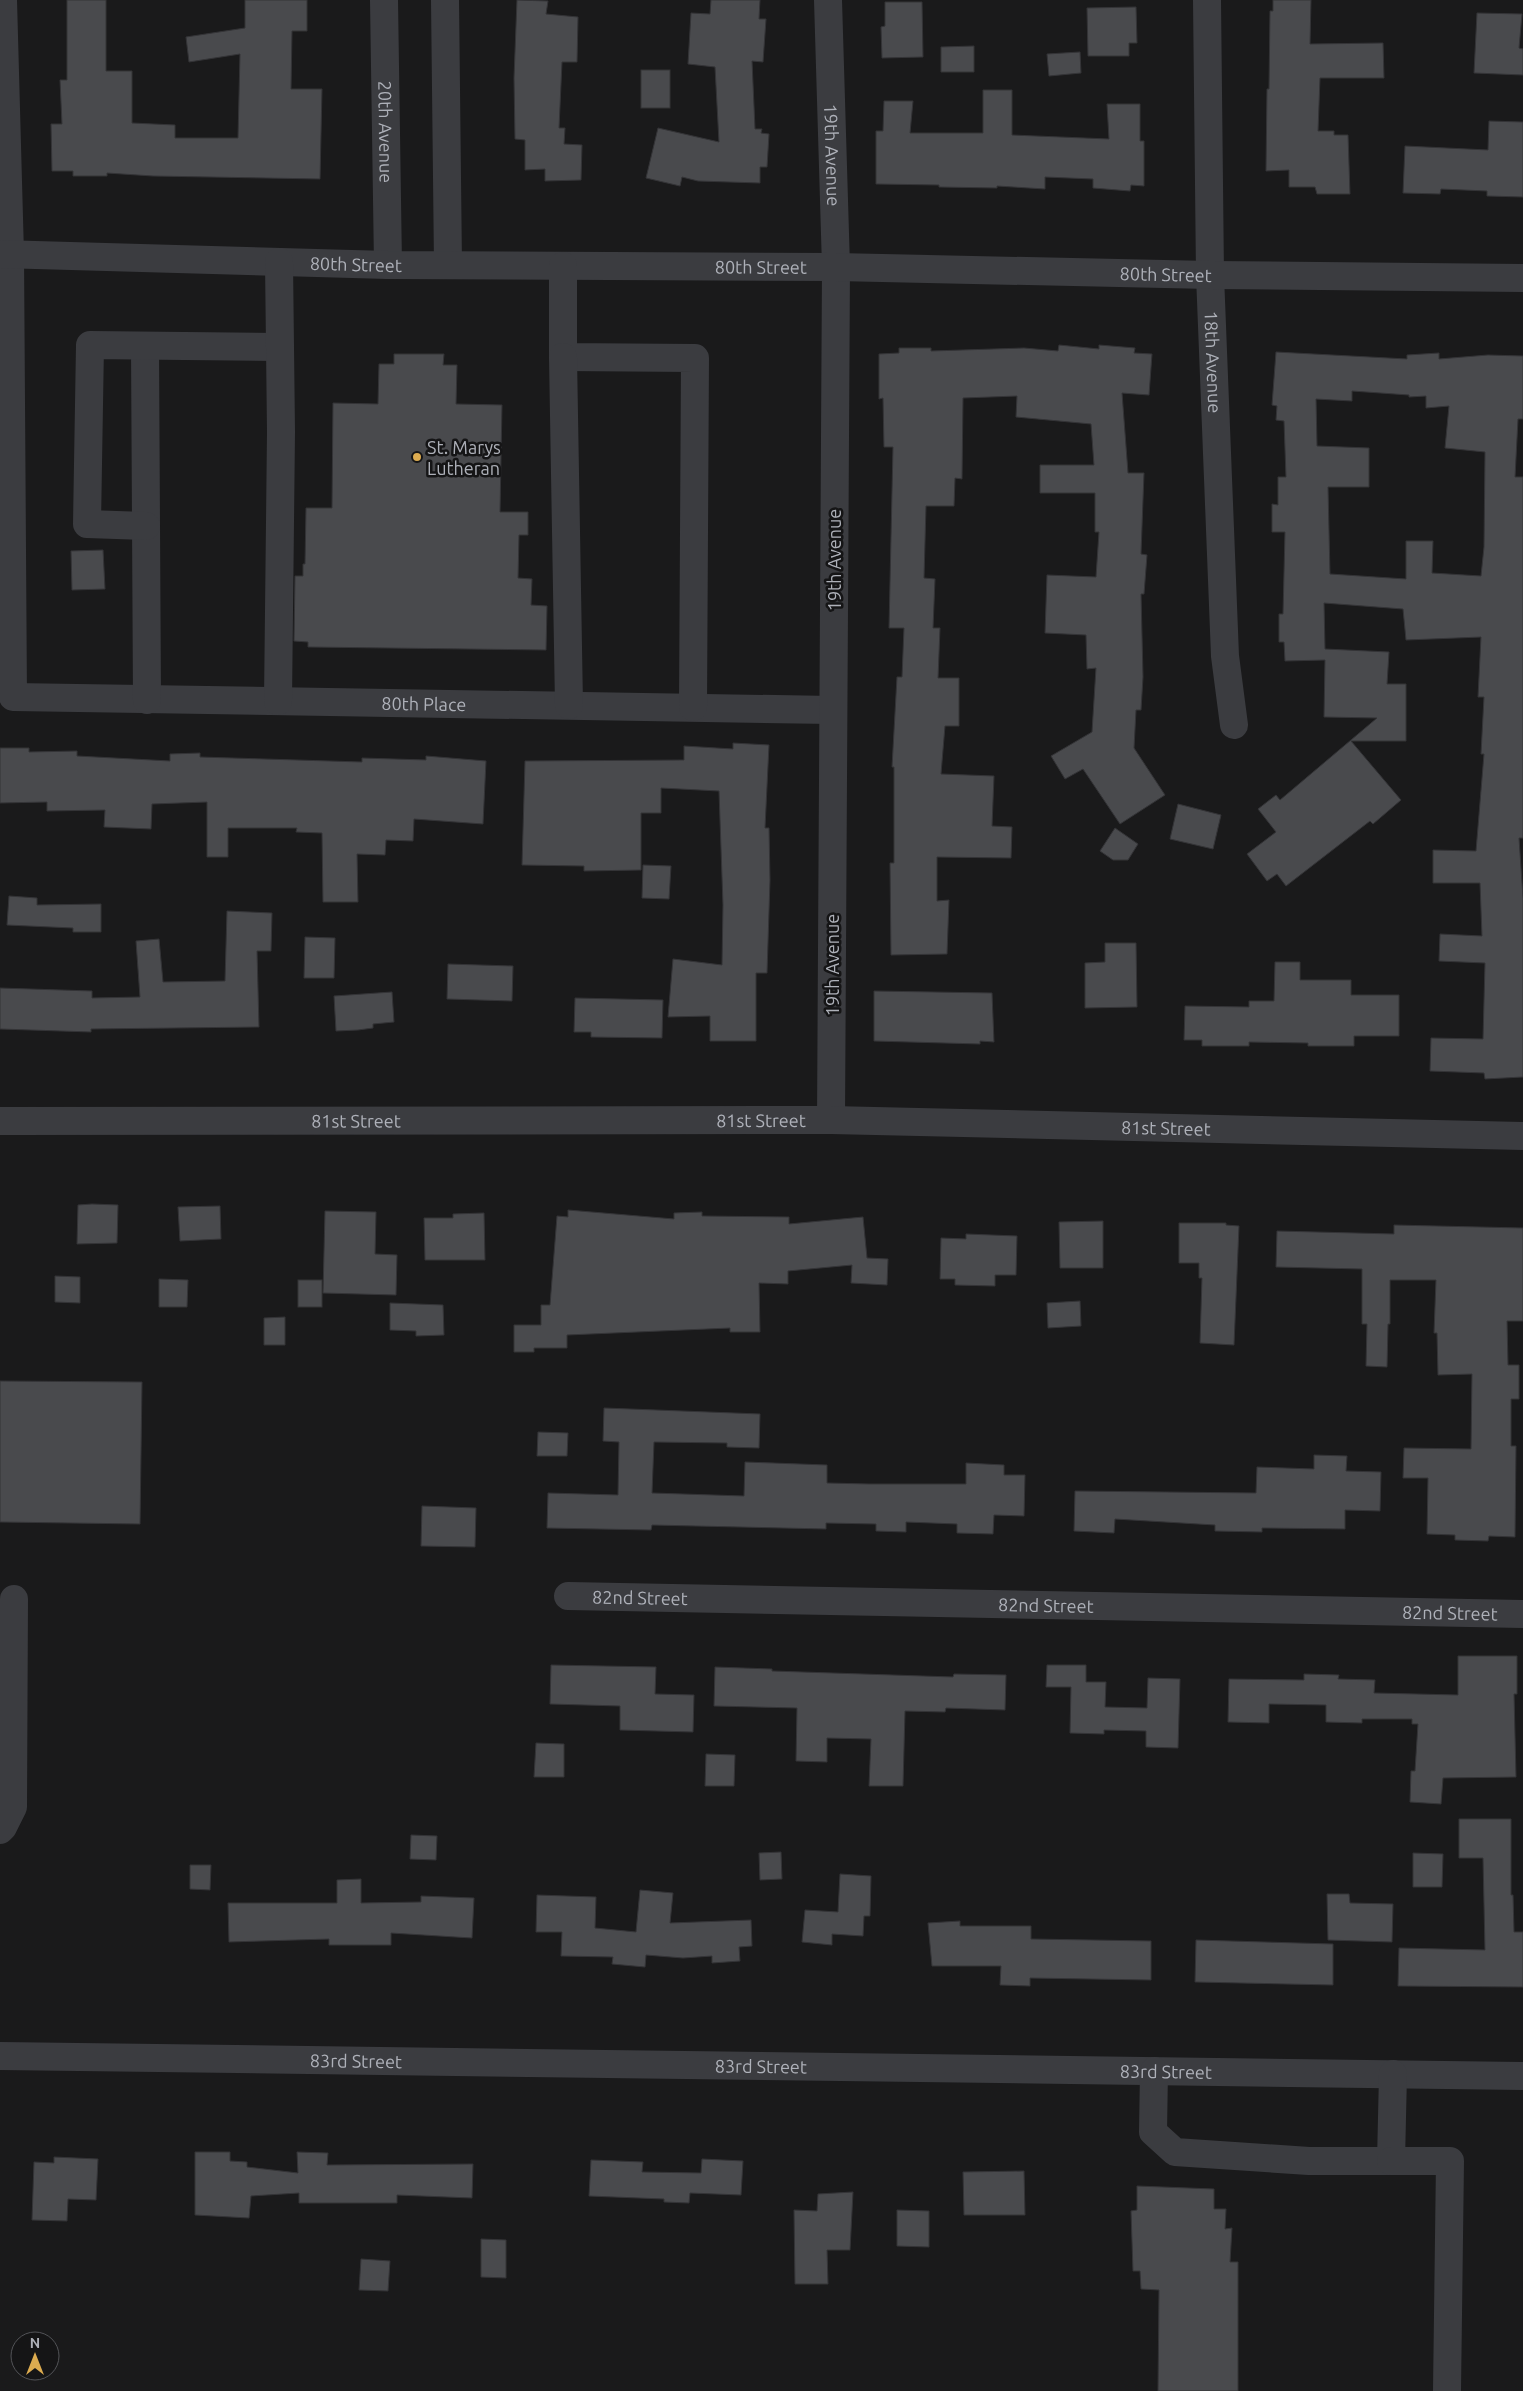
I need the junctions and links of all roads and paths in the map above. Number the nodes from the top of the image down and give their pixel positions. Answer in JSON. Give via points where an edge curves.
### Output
{"nodes":[{"id":1,"x":4,"y":0,"type":"edge"},
{"id":2,"x":384,"y":0,"type":"edge"},
{"id":3,"x":445,"y":0,"type":"edge"},
{"id":4,"x":828,"y":0,"type":"edge"},
{"id":5,"x":1207,"y":0,"type":"edge"},
{"id":6,"x":5,"y":254,"type":"edge"},
{"id":7,"x":279,"y":262,"type":"junction"},
{"id":8,"x":388,"y":265,"type":"junction"},
{"id":9,"x":448,"y":265,"type":"junction"},
{"id":10,"x":563,"y":266,"type":"junction"},
{"id":11,"x":836,"y":267,"type":"junction"},
{"id":12,"x":1210,"y":275,"type":"junction"},
{"id":13,"x":1523,"y":278,"type":"edge"},
{"id":14,"x":145,"y":347,"type":"junction"},
{"id":15,"x":280,"y":347,"type":"junction"},
{"id":16,"x":563,"y":357,"type":"junction"},
{"id":17,"x":5,"y":435,"type":"edge"},
{"id":18,"x":146,"y":526,"type":"junction"},
{"id":19,"x":6,"y":585,"type":"edge"},
{"id":20,"x":147,"y":700,"type":"junction"},
{"id":21,"x":278,"y":701,"type":"junction"},
{"id":22,"x":569,"y":706,"type":"junction"},
{"id":23,"x":693,"y":707,"type":"junction"},
{"id":24,"x":833,"y":710,"type":"junction"},
{"id":25,"x":1234,"y":724,"type":"dead end"},
{"id":26,"x":831,"y":1120,"type":"junction"},
{"id":27,"x":0,"y":1121,"type":"edge"},
{"id":28,"x":1523,"y":1136,"type":"edge"},
{"id":29,"x":568,"y":1596,"type":"dead end"},
{"id":30,"x":18,"y":1599,"type":"edge"},
{"id":31,"x":1523,"y":1614,"type":"edge"},
{"id":32,"x":0,"y":1830,"type":"edge"},
{"id":33,"x":0,"y":2056,"type":"edge"},
{"id":34,"x":1154,"y":2071,"type":"junction"},
{"id":35,"x":1393,"y":2074,"type":"junction"},
{"id":36,"x":1523,"y":2076,"type":"edge"},
{"id":37,"x":1391,"y":2161,"type":"junction"},
{"id":38,"x":1447,"y":2391,"type":"edge"}],
"edges":[{"from":1,"to":6,"type":"street"},
{"from":2,"to":8,"type":"street","name":"20th Avenue"},
{"from":3,"to":9,"type":"street"},
{"from":4,"to":11,"type":"street","name":"19th Avenue"},
{"from":5,"to":12,"type":"street","name":"18th Avenue"},
{"from":6,"to":7,"type":"street","name":"80th Street"},
{"from":6,"to":17,"type":"street"},
{"from":7,"to":8,"type":"street","name":"80th Street"},
{"from":7,"to":15,"type":"street"},
{"from":8,"to":9,"type":"street","name":"80th Street"},
{"from":9,"to":10,"type":"street","name":"80th Street"},
{"from":10,"to":11,"type":"street","name":"80th Street"},
{"from":10,"to":16,"type":"street"},
{"from":11,"to":12,"type":"street","name":"80th Street"},
{"from":11,"to":24,"type":"street","name":"19th Avenue"},
{"from":12,"to":13,"type":"street","name":"80th Street"},
{"from":12,"to":25,"type":"street","name":"18th Avenue","via":[[1225,656]]},
{"from":14,"to":15,"type":"street"},
{"from":14,"to":18,"type":"street"},
{"from":14,"to":18,"type":"street","via":[[90,345],[87,524]]},
{"from":15,"to":21,"type":"street"},
{"from":16,"to":22,"type":"street"},
{"from":16,"to":23,"type":"street","via":[[695,358]]},
{"from":17,"to":19,"type":"street"},
{"from":18,"to":20,"type":"street"},
{"from":19,"to":20,"type":"street","name":"80th Place","via":[[13,697]]},
{"from":20,"to":21,"type":"street","name":"80th Place"},
{"from":21,"to":22,"type":"street","name":"80th Place"},
{"from":22,"to":23,"type":"street","name":"80th Place"},
{"from":23,"to":24,"type":"street","name":"80th Place"},
{"from":24,"to":26,"type":"street","name":"19th Avenue"},
{"from":26,"to":27,"type":"street","name":"81st Street"},
{"from":26,"to":28,"type":"street","name":"81st Street"},
{"from":29,"to":31,"type":"street","name":"82nd Street"},
{"from":30,"to":32,"type":"street","via":[[13,1807]]},
{"from":33,"to":34,"type":"street","name":"83rd Street"},
{"from":34,"to":35,"type":"street","name":"83rd Street"},
{"from":34,"to":37,"type":"street","via":[[1153,2132],[1176,2152],[1308,2161]]},
{"from":35,"to":36,"type":"street","name":"83rd Street"},
{"from":35,"to":37,"type":"street"},
{"from":37,"to":38,"type":"street","via":[[1450,2161]]}]}
